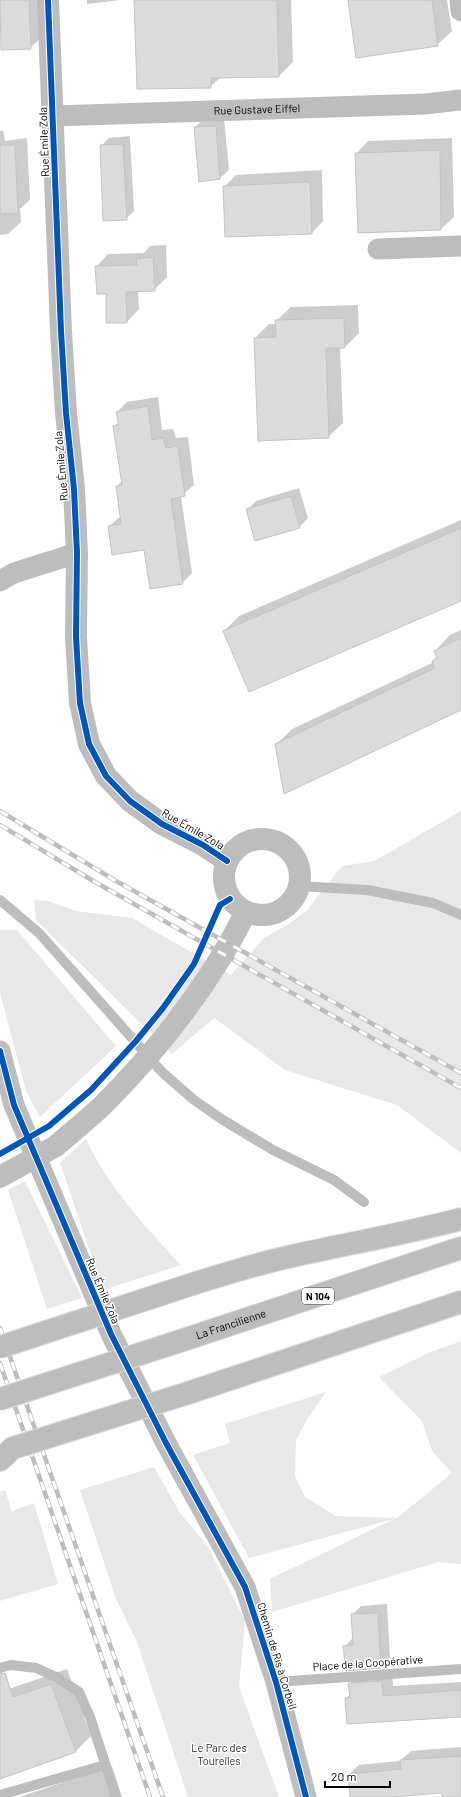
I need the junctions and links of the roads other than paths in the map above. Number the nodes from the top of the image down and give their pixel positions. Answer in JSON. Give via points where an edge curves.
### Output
{"nodes":[{"id":1,"x":48,"y":0,"type":"edge"},
{"id":2,"x":460,"y":0,"type":"edge"},
{"id":3,"x":461,"y":11,"type":"edge"},
{"id":4,"x":461,"y":100,"type":"edge"},
{"id":5,"x":53,"y":116,"type":"junction"},
{"id":6,"x":461,"y":246,"type":"edge"},
{"id":7,"x":378,"y":249,"type":"dead end"},
{"id":8,"x":77,"y":553,"type":"junction"},
{"id":9,"x":0,"y":581,"type":"edge"},
{"id":10,"x":227,"y":862,"type":"junction"},
{"id":11,"x":299,"y":886,"type":"junction"},
{"id":12,"x":0,"y":900,"type":"edge"},
{"id":13,"x":246,"y":912,"type":"junction"},
{"id":14,"x":461,"y":915,"type":"edge"},
{"id":15,"x":0,"y":1051,"type":"edge"},
{"id":16,"x":149,"y":1055,"type":"junction"},
{"id":17,"x":0,"y":1177,"type":"edge"},
{"id":18,"x":364,"y":1202,"type":"dead end"},
{"id":19,"x":461,"y":1219,"type":"edge"},
{"id":20,"x":461,"y":1248,"type":"edge"},
{"id":21,"x":461,"y":1302,"type":"edge"},
{"id":22,"x":0,"y":1347,"type":"edge"},
{"id":23,"x":0,"y":1399,"type":"edge"},
{"id":24,"x":4,"y":1453,"type":"edge"},
{"id":25,"x":212,"y":1528,"type":"joint"},
{"id":26,"x":0,"y":1668,"type":"edge"},
{"id":27,"x":461,"y":1669,"type":"edge"},
{"id":28,"x":276,"y":1682,"type":"junction"},
{"id":29,"x":105,"y":1765,"type":"junction"},
{"id":30,"x":0,"y":1795,"type":"edge"},
{"id":31,"x":116,"y":1797,"type":"edge"},
{"id":32,"x":306,"y":1797,"type":"edge"}],
"edges":[{"from":1,"to":5,"type":"main road","name":"Rue Émile Zola"},
{"from":2,"to":3,"type":"street"},
{"from":4,"to":5,"type":"street","name":"Rue Gustave Eiffel","via":[[425,104]]},
{"from":5,"to":8,"type":"main road","name":"Rue Émile Zola","via":[[61,331]]},
{"from":6,"to":7,"type":"street"},
{"from":8,"to":9,"type":"street","via":[[14,573]]},
{"from":8,"to":10,"type":"main road","name":"Rue Émile Zola","via":[[76,637],[80,703],[89,744],[106,776],[130,801],[162,824],[203,845]]},
{"from":10,"to":11,"type":"main road","via":[[233,852],[242,845],[260,839],[271,840],[284,846],[294,857],[299,871]]},
{"from":10,"to":13,"type":"main road","via":[[224,884],[230,899]]},
{"from":11,"to":13,"type":"main road","via":[[285,908],[272,914]]},
{"from":11,"to":14,"type":"lane","via":[[367,890],[433,903]]},
{"from":12,"to":16,"type":"lane","via":[[39,933],[126,1033]]},
{"from":13,"to":16,"type":"main road","via":[[209,978]]},
{"from":15,"to":25,"type":"street","name":"Rue Émile Zola","via":[[14,1105],[111,1334]]},
{"from":16,"to":17,"type":"main road","bridge":true,"via":[[101,1106],[56,1146]]},
{"from":16,"to":18,"type":"lane","via":[[162,1072],[194,1100],[223,1120],[273,1150],[334,1180]]},
{"from":19,"to":22,"type":"main road","bridge":true,"via":[[220,1275]]},
{"from":20,"to":23,"type":"main road","name":"La Francilienne","number":"N 104","bridge":true},
{"from":21,"to":24,"type":"main road","bridge":true},
{"from":25,"to":28,"type":"street","name":"Chemin de Ris à Corbeil","via":[[245,1587]]},
{"from":26,"to":29,"type":"lane","via":[[11,1665],[36,1668],[79,1692]]},
{"from":27,"to":28,"type":"lane","name":"Place de la Coopérative"},
{"from":28,"to":32,"type":"street","name":"Chemin de Ris à Corbeil"},
{"from":29,"to":30,"type":"lane"},
{"from":29,"to":31,"type":"lane"}]}
